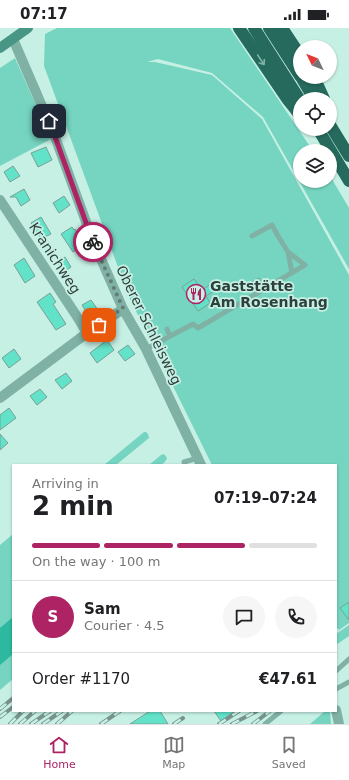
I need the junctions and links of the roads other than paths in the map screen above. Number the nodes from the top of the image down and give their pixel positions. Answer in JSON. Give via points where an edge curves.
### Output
{"nodes":[{"id":1,"x":28,"y":28,"type":"edge"},
{"id":2,"x":239,"y":28,"type":"edge"},
{"id":3,"x":254,"y":28,"type":"edge"},
{"id":4,"x":269,"y":28,"type":"edge"},
{"id":5,"x":282,"y":28,"type":"edge"},
{"id":6,"x":13,"y":39,"type":"junction"},
{"id":7,"x":293,"y":44,"type":"edge"},
{"id":8,"x":0,"y":48,"type":"edge"},
{"id":9,"x":293,"y":65,"type":"edge"},
{"id":10,"x":295,"y":92,"type":"edge"},
{"id":11,"x":293,"y":106,"type":"edge"},
{"id":12,"x":337,"y":135,"type":"edge"},
{"id":13,"x":320,"y":136,"type":"edge"},
{"id":14,"x":322,"y":136,"type":"edge"},
{"id":15,"x":326,"y":143,"type":"junction"},
{"id":16,"x":349,"y":156,"type":"edge"},
{"id":17,"x":349,"y":181,"type":"edge"},
{"id":18,"x":0,"y":200,"type":"edge"},
{"id":19,"x":252,"y":236,"type":"dead end"},
{"id":20,"x":288,"y":252,"type":"junction"},
{"id":21,"x":292,"y":273,"type":"junction"},
{"id":22,"x":123,"y":308,"type":"junction"},
{"id":23,"x":166,"y":329,"type":"dead end"},
{"id":24,"x":87,"y":333,"type":"junction"},
{"id":25,"x":170,"y":336,"type":"junction"},
{"id":26,"x":146,"y":349,"type":"junction"},
{"id":27,"x":0,"y":398,"type":"edge"},
{"id":28,"x":199,"y":461,"type":"edge"},
{"id":29,"x":184,"y":462,"type":"dead end"},
{"id":30,"x":349,"y":659,"type":"edge"},
{"id":31,"x":337,"y":670,"type":"edge"},
{"id":32,"x":349,"y":682,"type":"edge"},
{"id":33,"x":337,"y":688,"type":"edge"},
{"id":34,"x":279,"y":712,"type":"edge"},
{"id":35,"x":336,"y":712,"type":"edge"},
{"id":36,"x":265,"y":724,"type":"edge"},
{"id":37,"x":339,"y":724,"type":"edge"}],
"edges":[{"from":1,"to":6,"type":"street"},
{"from":2,"to":11,"type":"highway","one_way":true},
{"from":3,"to":10,"type":"highway"},
{"from":4,"to":9,"type":"highway"},
{"from":5,"to":7,"type":"highway"},
{"from":6,"to":8,"type":"street"},
{"from":6,"to":22,"type":"street","name":"Oberer Schleisweg","via":[[54,134],[93,241]]},
{"from":12,"to":16,"type":"highway"},
{"from":13,"to":15,"type":"highway"},
{"from":14,"to":15,"type":"highway"},
{"from":15,"to":17,"type":"highway"},
{"from":18,"to":24,"type":"street","name":"Kranichweg"},
{"from":19,"to":20,"type":"lane","via":[[272,225]]},
{"from":20,"to":21,"type":"lane"},
{"from":20,"to":21,"type":"lane","via":[[306,265]]},
{"from":21,"to":25,"type":"lane","via":[[198,328],[193,324]]},
{"from":22,"to":24,"type":"street"},
{"from":22,"to":26,"type":"street","name":"Oberer Schleisweg"},
{"from":23,"to":25,"type":"lane"},
{"from":24,"to":27,"type":"street"},
{"from":25,"to":26,"type":"lane"},
{"from":26,"to":28,"type":"street","name":"Oberer Schleisweg"},
{"from":28,"to":29,"type":"lane"},
{"from":30,"to":31,"type":"lane"},
{"from":32,"to":33,"type":"lane"},
{"from":34,"to":36,"type":"lane"},
{"from":35,"to":37,"type":"street"}]}
